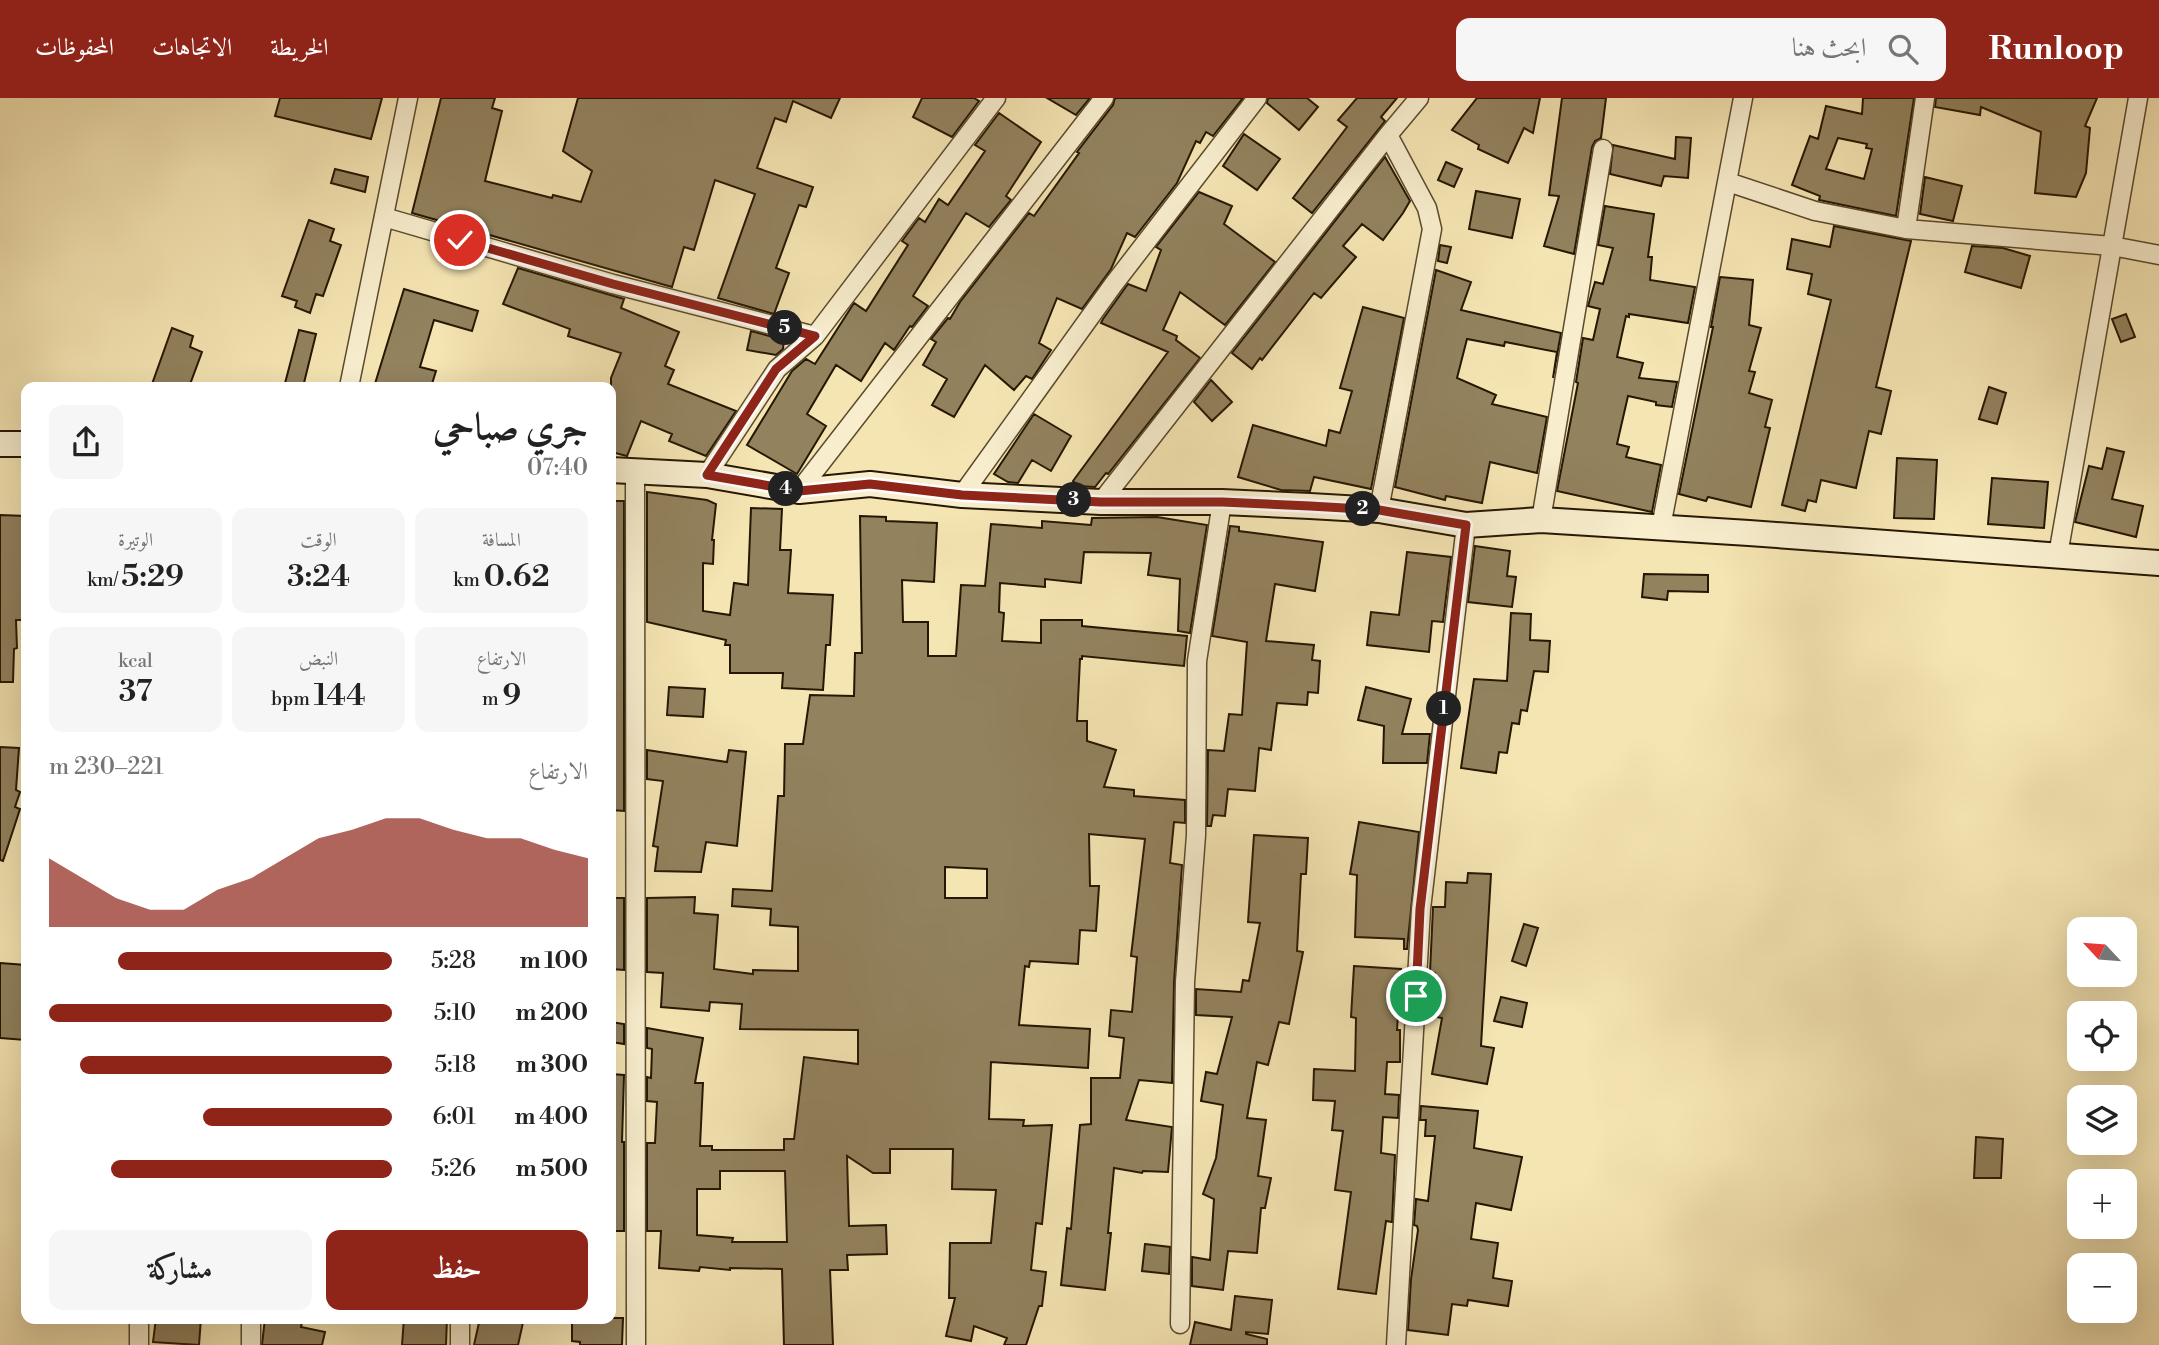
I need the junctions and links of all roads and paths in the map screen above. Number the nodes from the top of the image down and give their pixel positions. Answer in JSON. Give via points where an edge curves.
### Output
{"nodes":[{"id":1,"x":408,"y":98,"type":"edge"},
{"id":2,"x":996,"y":98,"type":"edge"},
{"id":3,"x":1104,"y":98,"type":"edge"},
{"id":4,"x":1257,"y":98,"type":"edge"},
{"id":5,"x":1419,"y":98,"type":"edge"},
{"id":6,"x":1743,"y":98,"type":"edge"},
{"id":7,"x":1925,"y":98,"type":"edge"},
{"id":8,"x":2138,"y":98,"type":"edge"},
{"id":9,"x":1388,"y":135,"type":"junction"},
{"id":10,"x":1604,"y":149,"type":"dead end"},
{"id":11,"x":1728,"y":182,"type":"junction"},
{"id":12,"x":384,"y":217,"type":"junction"},
{"id":13,"x":1906,"y":229,"type":"junction"},
{"id":14,"x":2112,"y":246,"type":"junction"},
{"id":15,"x":2159,"y":255,"type":"edge"},
{"id":16,"x":815,"y":336,"type":"junction"},
{"id":17,"x":350,"y":382,"type":"edge"},
{"id":18,"x":0,"y":443,"type":"edge"},
{"id":19,"x":21,"y":444,"type":"edge"},
{"id":20,"x":623,"y":471,"type":"edge"},
{"id":21,"x":707,"y":475,"type":"junction"},
{"id":22,"x":799,"y":491,"type":"junction"},
{"id":23,"x":962,"y":495,"type":"junction"},
{"id":24,"x":1101,"y":502,"type":"junction"},
{"id":25,"x":1222,"y":502,"type":"junction"},
{"id":26,"x":1379,"y":510,"type":"junction"},
{"id":27,"x":1541,"y":520,"type":"junction"},
{"id":28,"x":1466,"y":525,"type":"junction"},
{"id":29,"x":1661,"y":527,"type":"junction"},
{"id":30,"x":2058,"y":555,"type":"junction"},
{"id":31,"x":2159,"y":563,"type":"edge"},
{"id":32,"x":139,"y":1324,"type":"edge"},
{"id":33,"x":251,"y":1324,"type":"edge"},
{"id":34,"x":460,"y":1324,"type":"edge"},
{"id":35,"x":1180,"y":1324,"type":"dead end"},
{"id":36,"x":139,"y":1345,"type":"edge"},
{"id":37,"x":251,"y":1345,"type":"edge"},
{"id":38,"x":460,"y":1345,"type":"edge"},
{"id":39,"x":636,"y":1345,"type":"edge"},
{"id":40,"x":1396,"y":1345,"type":"edge"}],
"edges":[{"from":1,"to":12,"type":"street"},
{"from":2,"to":16,"type":"street"},
{"from":3,"to":22,"type":"street"},
{"from":4,"to":23,"type":"street","via":[[1112,285]]},
{"from":5,"to":9,"type":"street"},
{"from":6,"to":11,"type":"street"},
{"from":7,"to":13,"type":"street"},
{"from":8,"to":14,"type":"street"},
{"from":9,"to":24,"type":"street"},
{"from":9,"to":26,"type":"street","via":[[1427,208],[1432,229]]},
{"from":10,"to":27,"type":"street"},
{"from":11,"to":13,"type":"street","via":[[1815,211]]},
{"from":11,"to":29,"type":"street"},
{"from":12,"to":16,"type":"street","via":[[613,284]]},
{"from":12,"to":17,"type":"street"},
{"from":13,"to":14,"type":"street"},
{"from":14,"to":15,"type":"street"},
{"from":14,"to":30,"type":"street"},
{"from":16,"to":21,"type":"street","via":[[776,369]]},
{"from":18,"to":19,"type":"main road"},
{"from":20,"to":21,"type":"main road"},
{"from":20,"to":39,"type":"street"},
{"from":21,"to":22,"type":"main road"},
{"from":22,"to":23,"type":"main road","via":[[870,484]]},
{"from":23,"to":24,"type":"main road"},
{"from":24,"to":25,"type":"main road"},
{"from":25,"to":26,"type":"main road"},
{"from":25,"to":35,"type":"street","via":[[1197,662],[1196,835],[1185,982]]},
{"from":26,"to":28,"type":"main road"},
{"from":27,"to":28,"type":"main road"},
{"from":27,"to":29,"type":"main road"},
{"from":28,"to":40,"type":"street","via":[[1420,909]]},
{"from":29,"to":30,"type":"main road"},
{"from":30,"to":31,"type":"main road"},
{"from":32,"to":36,"type":"street"},
{"from":33,"to":37,"type":"street"},
{"from":34,"to":38,"type":"street"}]}
